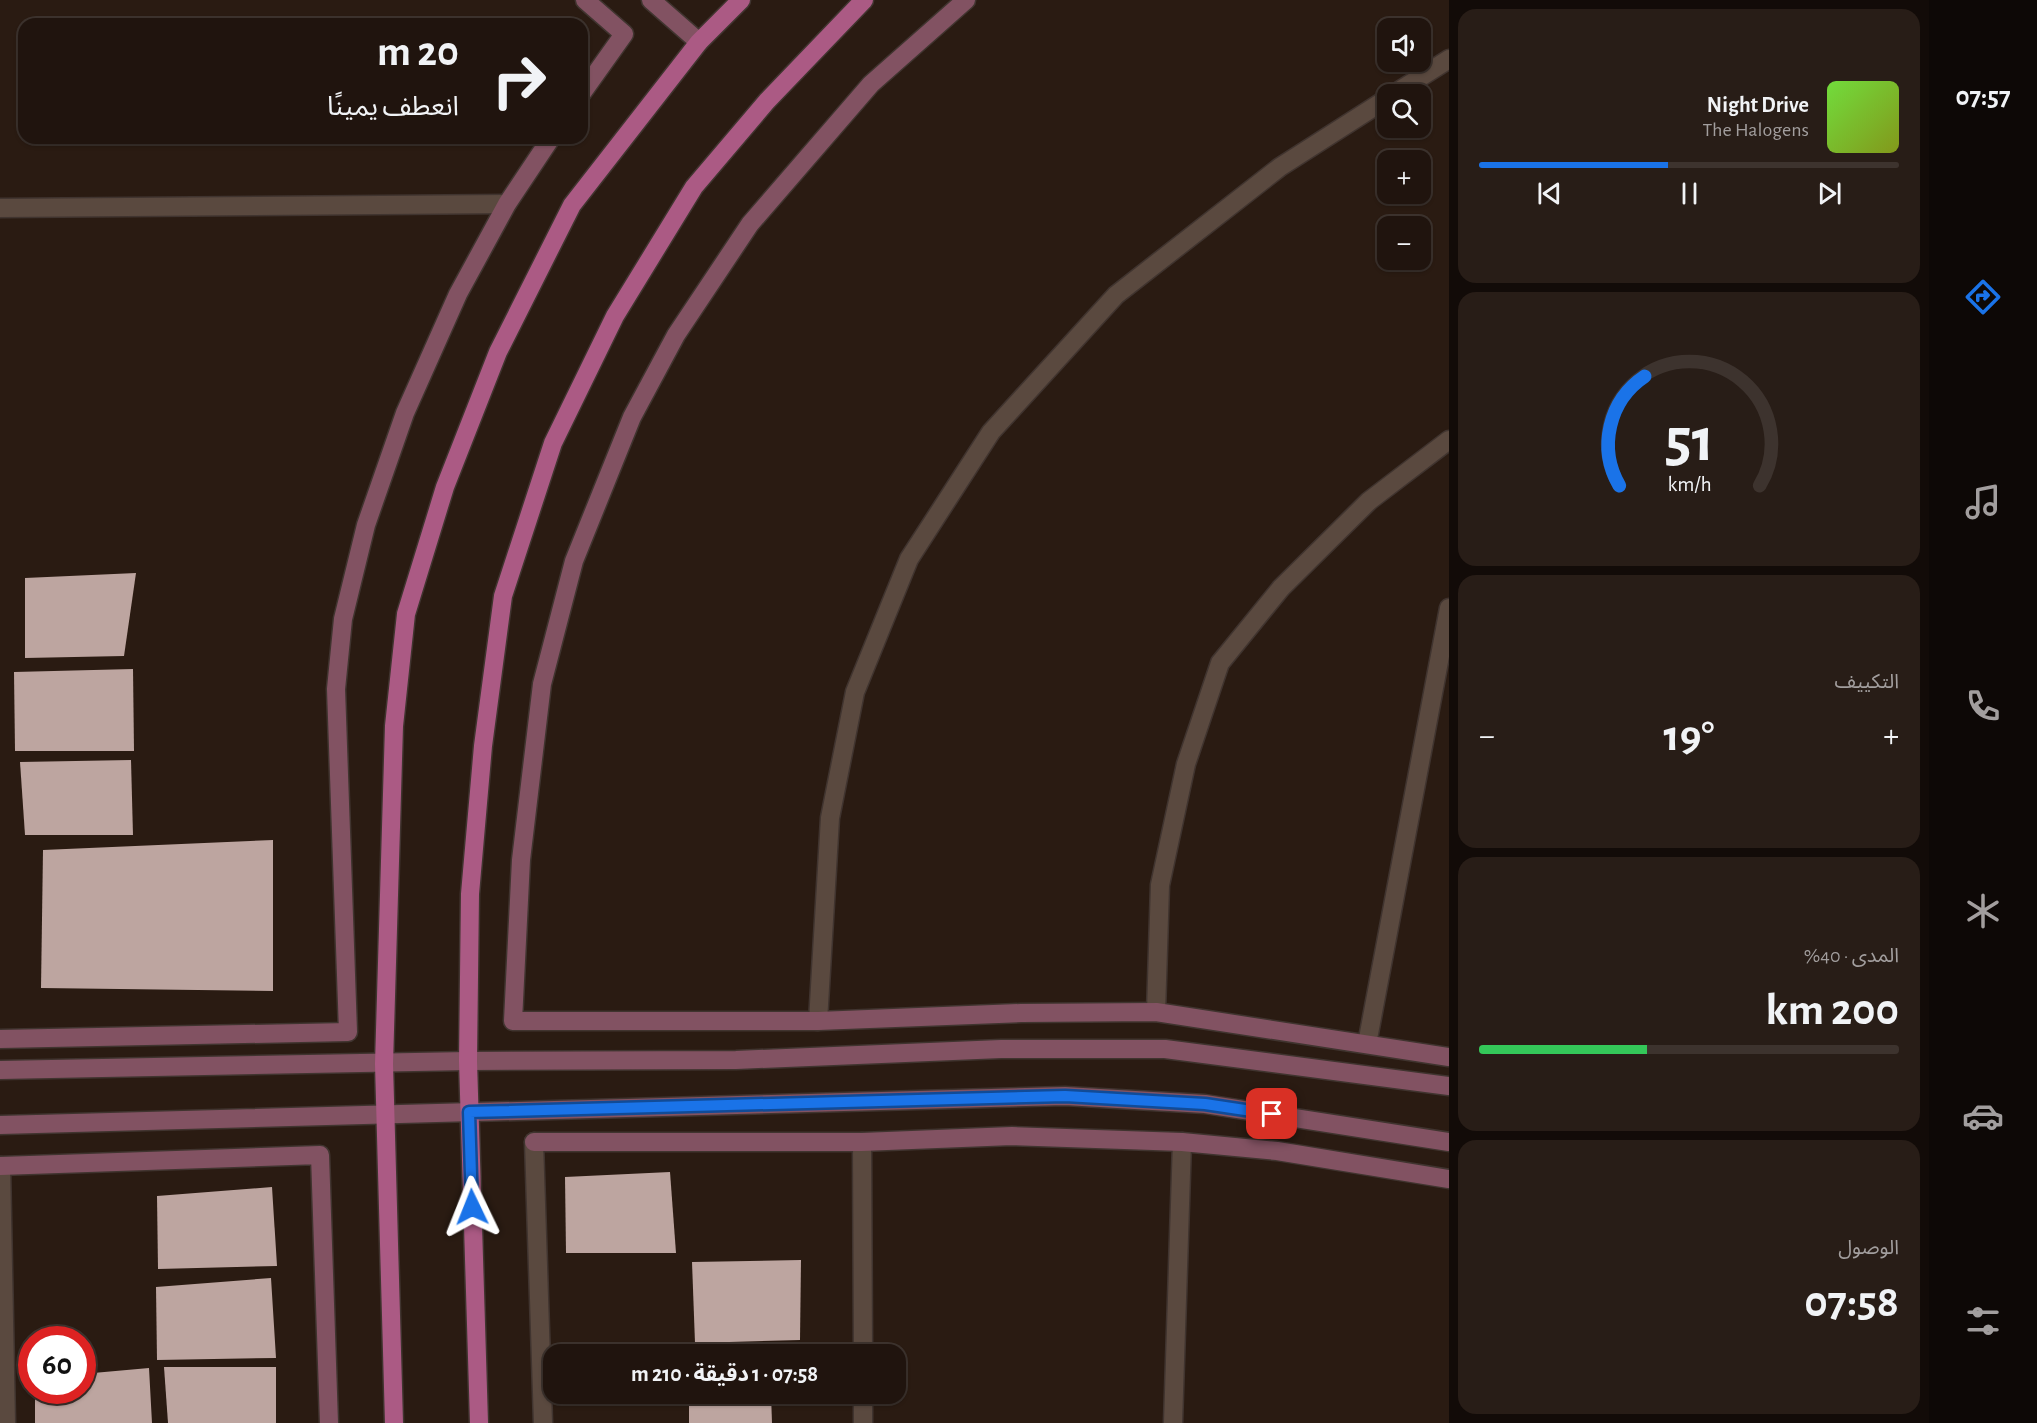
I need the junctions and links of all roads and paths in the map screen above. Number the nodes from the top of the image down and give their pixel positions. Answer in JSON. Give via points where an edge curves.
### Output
{"nodes":[{"id":1,"x":585,"y":0,"type":"edge"},
{"id":2,"x":651,"y":0,"type":"edge"},
{"id":3,"x":864,"y":0,"type":"edge"},
{"id":4,"x":966,"y":0,"type":"edge"},
{"id":5,"x":737,"y":1,"type":"edge"},
{"id":6,"x":699,"y":42,"type":"junction"},
{"id":7,"x":1449,"y":59,"type":"edge"},
{"id":8,"x":1410,"y":84,"type":"edge"},
{"id":9,"x":588,"y":85,"type":"edge"},
{"id":10,"x":1377,"y":105,"type":"edge"},
{"id":11,"x":547,"y":144,"type":"edge"},
{"id":12,"x":507,"y":204,"type":"junction"},
{"id":13,"x":0,"y":208,"type":"edge"},
{"id":14,"x":1449,"y":440,"type":"edge"},
{"id":15,"x":1449,"y":608,"type":"edge"},
{"id":16,"x":1156,"y":1012,"type":"junction"},
{"id":17,"x":818,"y":1021,"type":"junction"},
{"id":18,"x":0,"y":1039,"type":"edge"},
{"id":19,"x":1367,"y":1044,"type":"junction"},
{"id":20,"x":1449,"y":1057,"type":"edge"},
{"id":21,"x":468,"y":1061,"type":"junction"},
{"id":22,"x":384,"y":1064,"type":"junction"},
{"id":23,"x":0,"y":1070,"type":"edge"},
{"id":24,"x":1449,"y":1086,"type":"edge"},
{"id":25,"x":469,"y":1112,"type":"junction"},
{"id":26,"x":386,"y":1114,"type":"junction"},
{"id":27,"x":0,"y":1125,"type":"edge"},
{"id":28,"x":534,"y":1142,"type":"joint"},
{"id":29,"x":862,"y":1142,"type":"junction"},
{"id":30,"x":1182,"y":1142,"type":"junction"},
{"id":31,"x":1449,"y":1142,"type":"edge"},
{"id":32,"x":0,"y":1166,"type":"edge"},
{"id":33,"x":1449,"y":1179,"type":"edge"},
{"id":34,"x":863,"y":1344,"type":"edge"},
{"id":35,"x":863,"y":1404,"type":"edge"},
{"id":36,"x":6,"y":1423,"type":"edge"},
{"id":37,"x":329,"y":1423,"type":"edge"},
{"id":38,"x":394,"y":1423,"type":"edge"},
{"id":39,"x":479,"y":1423,"type":"edge"},
{"id":40,"x":543,"y":1423,"type":"edge"},
{"id":41,"x":863,"y":1423,"type":"edge"},
{"id":42,"x":1173,"y":1423,"type":"edge"}],
"edges":[{"from":1,"to":9,"type":"main road","via":[[624,34]]},
{"from":2,"to":6,"type":"main road"},
{"from":3,"to":21,"type":"main road","via":[[767,101],[694,187],[615,316],[553,443],[503,596],[483,746],[470,894]]},
{"from":4,"to":17,"type":"main road","via":[[863,93],[750,224],[676,335],[632,417],[574,561],[542,684],[521,860],[513,1021]]},
{"from":5,"to":6,"type":"main road"},
{"from":6,"to":22,"type":"main road","via":[[572,205],[498,352],[438,508],[406,614],[396,715]]},
{"from":7,"to":8,"type":"street"},
{"from":10,"to":17,"type":"street","via":[[1280,167],[1116,295],[991,432],[909,560],[855,692],[830,818]]},
{"from":11,"to":12,"type":"main road"},
{"from":12,"to":13,"type":"street"},
{"from":12,"to":18,"type":"main road","via":[[459,294],[405,412],[366,525],[343,619],[336,689],[348,1032]]},
{"from":14,"to":16,"type":"street","via":[[1369,501],[1281,588],[1220,663],[1186,764],[1160,885]]},
{"from":15,"to":19,"type":"street"},
{"from":16,"to":17,"type":"main road"},
{"from":16,"to":19,"type":"main road"},
{"from":19,"to":20,"type":"main road"},
{"from":21,"to":22,"type":"main road"},
{"from":21,"to":24,"type":"main road","via":[[736,1060],[1001,1048],[1164,1049]]},
{"from":21,"to":25,"type":"main road"},
{"from":22,"to":23,"type":"main road"},
{"from":22,"to":26,"type":"main road"},
{"from":25,"to":26,"type":"main road"},
{"from":25,"to":31,"type":"main road","via":[[1065,1096],[1205,1104]]},
{"from":25,"to":39,"type":"main road"},
{"from":26,"to":27,"type":"main road"},
{"from":26,"to":38,"type":"main road"},
{"from":28,"to":29,"type":"main road"},
{"from":28,"to":40,"type":"street"},
{"from":29,"to":30,"type":"main road","via":[[1012,1136]]},
{"from":29,"to":34,"type":"street"},
{"from":30,"to":33,"type":"main road","via":[[1277,1151]]},
{"from":30,"to":42,"type":"street"},
{"from":32,"to":36,"type":"street"},
{"from":32,"to":37,"type":"main road","via":[[320,1155]]},
{"from":35,"to":41,"type":"street"}]}
